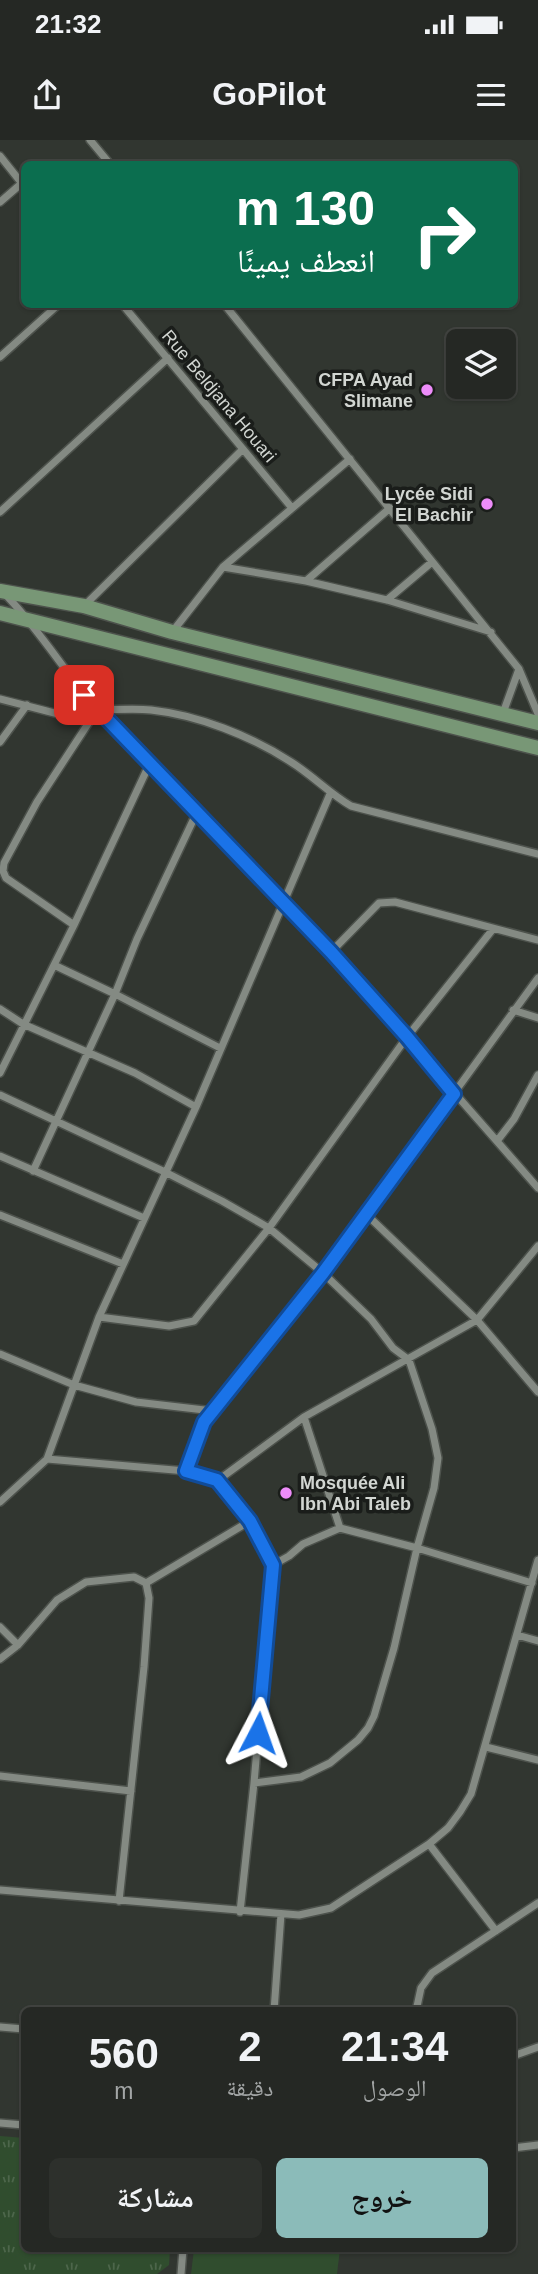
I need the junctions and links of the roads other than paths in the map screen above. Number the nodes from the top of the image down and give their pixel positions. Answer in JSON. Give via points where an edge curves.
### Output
{"nodes":[{"id":1,"x":90,"y":140,"type":"edge"},
{"id":2,"x":0,"y":156,"type":"edge"},
{"id":3,"x":108,"y":161,"type":"edge"},
{"id":4,"x":21,"y":182,"type":"edge"},
{"id":5,"x":21,"y":186,"type":"edge"},
{"id":6,"x":0,"y":202,"type":"edge"},
{"id":7,"x":55,"y":308,"type":"edge"},
{"id":8,"x":125,"y":308,"type":"edge"},
{"id":9,"x":227,"y":308,"type":"edge"},
{"id":10,"x":0,"y":357,"type":"edge"},
{"id":11,"x":168,"y":358,"type":"junction"},
{"id":12,"x":242,"y":450,"type":"junction"},
{"id":13,"x":350,"y":459,"type":"junction"},
{"id":14,"x":292,"y":508,"type":"junction"},
{"id":15,"x":390,"y":508,"type":"junction"},
{"id":16,"x":0,"y":512,"type":"edge"},
{"id":17,"x":432,"y":562,"type":"junction"},
{"id":18,"x":223,"y":567,"type":"junction"},
{"id":19,"x":306,"y":581,"type":"junction"},
{"id":20,"x":1,"y":590,"type":"edge"},
{"id":21,"x":387,"y":600,"type":"junction"},
{"id":22,"x":84,"y":606,"type":"junction"},
{"id":23,"x":0,"y":613,"type":"edge"},
{"id":24,"x":29,"y":620,"type":"junction"},
{"id":25,"x":172,"y":632,"type":"junction"},
{"id":26,"x":491,"y":633,"type":"junction"},
{"id":27,"x":519,"y":669,"type":"junction"},
{"id":28,"x":0,"y":699,"type":"edge"},
{"id":29,"x":27,"y":705,"type":"junction"},
{"id":30,"x":95,"y":713,"type":"junction"},
{"id":31,"x":503,"y":713,"type":"junction"},
{"id":32,"x":538,"y":713,"type":"edge"},
{"id":33,"x":538,"y":723,"type":"edge"},
{"id":34,"x":0,"y":742,"type":"edge"},
{"id":35,"x":538,"y":748,"type":"edge"},
{"id":36,"x":150,"y":763,"type":"junction"},
{"id":37,"x":330,"y":794,"type":"junction"},
{"id":38,"x":197,"y":812,"type":"junction"},
{"id":39,"x":538,"y":853,"type":"edge"},
{"id":40,"x":285,"y":903,"type":"junction"},
{"id":41,"x":74,"y":925,"type":"junction"},
{"id":42,"x":493,"y":929,"type":"junction"},
{"id":43,"x":538,"y":940,"type":"edge"},
{"id":44,"x":331,"y":952,"type":"junction"},
{"id":45,"x":54,"y":965,"type":"junction"},
{"id":46,"x":538,"y":978,"type":"edge"},
{"id":47,"x":115,"y":994,"type":"junction"},
{"id":48,"x":0,"y":1009,"type":"edge"},
{"id":49,"x":513,"y":1010,"type":"junction"},
{"id":50,"x":538,"y":1018,"type":"edge"},
{"id":51,"x":23,"y":1024,"type":"junction"},
{"id":52,"x":407,"y":1037,"type":"junction"},
{"id":53,"x":220,"y":1048,"type":"junction"},
{"id":54,"x":87,"y":1052,"type":"junction"},
{"id":55,"x":0,"y":1073,"type":"edge"},
{"id":56,"x":538,"y":1075,"type":"edge"},
{"id":57,"x":454,"y":1094,"type":"junction"},
{"id":58,"x":0,"y":1095,"type":"edge"},
{"id":59,"x":196,"y":1107,"type":"junction"},
{"id":60,"x":55,"y":1121,"type":"junction"},
{"id":61,"x":498,"y":1141,"type":"junction"},
{"id":62,"x":0,"y":1156,"type":"edge"},
{"id":63,"x":33,"y":1171,"type":"junction"},
{"id":64,"x":165,"y":1172,"type":"junction"},
{"id":65,"x":538,"y":1188,"type":"edge"},
{"id":66,"x":366,"y":1214,"type":"junction"},
{"id":67,"x":0,"y":1215,"type":"edge"},
{"id":68,"x":144,"y":1218,"type":"junction"},
{"id":69,"x":269,"y":1228,"type":"junction"},
{"id":70,"x":538,"y":1246,"type":"edge"},
{"id":71,"x":122,"y":1264,"type":"junction"},
{"id":72,"x":323,"y":1273,"type":"junction"},
{"id":73,"x":99,"y":1317,"type":"junction"},
{"id":74,"x":477,"y":1321,"type":"junction"},
{"id":75,"x":0,"y":1354,"type":"edge"},
{"id":76,"x":409,"y":1360,"type":"junction"},
{"id":77,"x":74,"y":1385,"type":"junction"},
{"id":78,"x":538,"y":1392,"type":"edge"},
{"id":79,"x":213,"y":1411,"type":"junction"},
{"id":80,"x":303,"y":1417,"type":"junction"},
{"id":81,"x":47,"y":1459,"type":"junction"},
{"id":82,"x":186,"y":1471,"type":"junction"},
{"id":83,"x":217,"y":1480,"type":"junction"},
{"id":84,"x":1,"y":1499,"type":"edge"},
{"id":85,"x":250,"y":1521,"type":"junction"},
{"id":86,"x":340,"y":1528,"type":"junction"},
{"id":87,"x":417,"y":1548,"type":"junction"},
{"id":88,"x":538,"y":1560,"type":"edge"},
{"id":89,"x":273,"y":1565,"type":"junction"},
{"id":90,"x":146,"y":1583,"type":"junction"},
{"id":91,"x":532,"y":1583,"type":"junction"},
{"id":92,"x":0,"y":1627,"type":"edge"},
{"id":93,"x":517,"y":1635,"type":"junction"},
{"id":94,"x":538,"y":1641,"type":"edge"},
{"id":95,"x":18,"y":1645,"type":"junction"},
{"id":96,"x":0,"y":1659,"type":"edge"},
{"id":97,"x":486,"y":1747,"type":"junction"},
{"id":98,"x":538,"y":1760,"type":"edge"},
{"id":99,"x":0,"y":1776,"type":"edge"},
{"id":100,"x":254,"y":1783,"type":"junction"},
{"id":101,"x":131,"y":1791,"type":"junction"},
{"id":102,"x":429,"y":1844,"type":"junction"},
{"id":103,"x":0,"y":1890,"type":"edge"},
{"id":104,"x":119,"y":1901,"type":"junction"},
{"id":105,"x":538,"y":1903,"type":"edge"},
{"id":106,"x":240,"y":1912,"type":"junction"},
{"id":107,"x":281,"y":1914,"type":"junction"},
{"id":108,"x":496,"y":1931,"type":"junction"},
{"id":109,"x":274,"y":2007,"type":"edge"},
{"id":110,"x":416,"y":2007,"type":"edge"},
{"id":111,"x":0,"y":2026,"type":"edge"},
{"id":112,"x":21,"y":2028,"type":"edge"},
{"id":113,"x":538,"y":2047,"type":"edge"},
{"id":114,"x":516,"y":2055,"type":"edge"},
{"id":115,"x":0,"y":2123,"type":"edge"},
{"id":116,"x":21,"y":2124,"type":"edge"},
{"id":117,"x":538,"y":2145,"type":"edge"},
{"id":118,"x":516,"y":2148,"type":"edge"},
{"id":119,"x":183,"y":2252,"type":"edge"},
{"id":120,"x":181,"y":2274,"type":"edge"}],
"edges":[{"from":1,"to":3,"type":"street"},
{"from":2,"to":4,"type":"street"},
{"from":5,"to":6,"type":"street"},
{"from":7,"to":10,"type":"street"},
{"from":8,"to":11,"type":"street","name":"Rue Beldjana Houari"},
{"from":9,"to":13,"type":"street"},
{"from":11,"to":12,"type":"street","name":"Rue Beldjana Houari"},
{"from":11,"to":16,"type":"street"},
{"from":12,"to":14,"type":"street","name":"Rue Beldjana Houari"},
{"from":12,"to":22,"type":"street"},
{"from":13,"to":14,"type":"street"},
{"from":13,"to":15,"type":"street"},
{"from":14,"to":18,"type":"street"},
{"from":15,"to":17,"type":"street"},
{"from":15,"to":19,"type":"street"},
{"from":17,"to":21,"type":"street"},
{"from":17,"to":26,"type":"street"},
{"from":18,"to":19,"type":"street"},
{"from":18,"to":25,"type":"street"},
{"from":19,"to":21,"type":"street"},
{"from":20,"to":22,"type":"street"},
{"from":20,"to":24,"type":"street"},
{"from":21,"to":26,"type":"street"},
{"from":22,"to":25,"type":"street"},
{"from":23,"to":24,"type":"street"},
{"from":24,"to":30,"type":"street"},
{"from":24,"to":35,"type":"street"},
{"from":25,"to":31,"type":"street"},
{"from":26,"to":27,"type":"street"},
{"from":27,"to":31,"type":"street"},
{"from":27,"to":32,"type":"street"},
{"from":28,"to":29,"type":"street"},
{"from":29,"to":30,"type":"street","via":[[66,716]]},
{"from":29,"to":34,"type":"street"},
{"from":30,"to":36,"type":"street"},
{"from":30,"to":37,"type":"street","via":[[153,710],[205,723],[292,762]]},
{"from":30,"to":41,"type":"street","via":[[37,802],[3,872]]},
{"from":31,"to":33,"type":"street"},
{"from":36,"to":38,"type":"street"},
{"from":36,"to":41,"type":"street"},
{"from":37,"to":39,"type":"street","via":[[366,811]]},
{"from":37,"to":40,"type":"street"},
{"from":38,"to":40,"type":"street"},
{"from":38,"to":47,"type":"street"},
{"from":40,"to":44,"type":"street"},
{"from":40,"to":53,"type":"street"},
{"from":41,"to":45,"type":"street"},
{"from":42,"to":43,"type":"street"},
{"from":42,"to":44,"type":"street","via":[[395,902],[379,903]]},
{"from":42,"to":52,"type":"street"},
{"from":44,"to":52,"type":"street"},
{"from":45,"to":47,"type":"street"},
{"from":45,"to":51,"type":"street"},
{"from":46,"to":49,"type":"street"},
{"from":47,"to":53,"type":"street"},
{"from":47,"to":54,"type":"street"},
{"from":48,"to":51,"type":"street"},
{"from":49,"to":50,"type":"street"},
{"from":49,"to":57,"type":"street"},
{"from":51,"to":54,"type":"street"},
{"from":51,"to":55,"type":"street"},
{"from":52,"to":57,"type":"street"},
{"from":52,"to":69,"type":"street"},
{"from":53,"to":59,"type":"street"},
{"from":54,"to":59,"type":"street"},
{"from":54,"to":60,"type":"street"},
{"from":56,"to":61,"type":"street"},
{"from":57,"to":61,"type":"street"},
{"from":57,"to":66,"type":"street"},
{"from":58,"to":60,"type":"street"},
{"from":59,"to":64,"type":"street"},
{"from":60,"to":63,"type":"street"},
{"from":60,"to":64,"type":"street"},
{"from":61,"to":65,"type":"street"},
{"from":62,"to":63,"type":"street"},
{"from":63,"to":68,"type":"street"},
{"from":64,"to":68,"type":"street"},
{"from":64,"to":69,"type":"street"},
{"from":66,"to":72,"type":"street"},
{"from":66,"to":74,"type":"street"},
{"from":67,"to":71,"type":"street"},
{"from":68,"to":71,"type":"street"},
{"from":69,"to":72,"type":"street"},
{"from":69,"to":73,"type":"street","via":[[194,1321],[169,1326]]},
{"from":70,"to":74,"type":"street"},
{"from":71,"to":73,"type":"street"},
{"from":72,"to":76,"type":"street"},
{"from":72,"to":79,"type":"street"},
{"from":73,"to":77,"type":"street"},
{"from":74,"to":76,"type":"street"},
{"from":74,"to":78,"type":"street"},
{"from":75,"to":77,"type":"street"},
{"from":76,"to":80,"type":"street"},
{"from":76,"to":87,"type":"street","via":[[438,1458]]},
{"from":77,"to":79,"type":"street","via":[[136,1402]]},
{"from":77,"to":81,"type":"street"},
{"from":79,"to":82,"type":"street","via":[[198,1434]]},
{"from":80,"to":83,"type":"street"},
{"from":80,"to":86,"type":"street"},
{"from":81,"to":82,"type":"street"},
{"from":81,"to":84,"type":"street"},
{"from":82,"to":83,"type":"street"},
{"from":83,"to":85,"type":"street"},
{"from":85,"to":89,"type":"street"},
{"from":85,"to":90,"type":"street"},
{"from":86,"to":87,"type":"street"},
{"from":86,"to":89,"type":"street","via":[[303,1544]]},
{"from":87,"to":91,"type":"street"},
{"from":87,"to":100,"type":"street","via":[[394,1648],[368,1728],[330,1763],[301,1777]]},
{"from":88,"to":91,"type":"street"},
{"from":89,"to":100,"type":"street"},
{"from":90,"to":95,"type":"street","via":[[134,1577],[86,1581],[57,1600]]},
{"from":90,"to":101,"type":"street","via":[[148,1623]]},
{"from":91,"to":93,"type":"street"},
{"from":92,"to":95,"type":"street"},
{"from":93,"to":94,"type":"street"},
{"from":93,"to":97,"type":"street"},
{"from":95,"to":96,"type":"street"},
{"from":97,"to":98,"type":"street"},
{"from":97,"to":102,"type":"street","via":[[471,1794],[448,1828]]},
{"from":99,"to":101,"type":"street"},
{"from":100,"to":106,"type":"street"},
{"from":101,"to":104,"type":"street"},
{"from":102,"to":107,"type":"street","via":[[331,1908]]},
{"from":102,"to":108,"type":"street"},
{"from":103,"to":104,"type":"street"},
{"from":104,"to":106,"type":"street"},
{"from":105,"to":108,"type":"street"},
{"from":106,"to":107,"type":"street"},
{"from":107,"to":109,"type":"street"},
{"from":108,"to":110,"type":"street","via":[[432,1973],[421,1988]]},
{"from":111,"to":112,"type":"street"},
{"from":113,"to":114,"type":"street"},
{"from":115,"to":116,"type":"street"},
{"from":117,"to":118,"type":"street"},
{"from":119,"to":120,"type":"street"}]}
